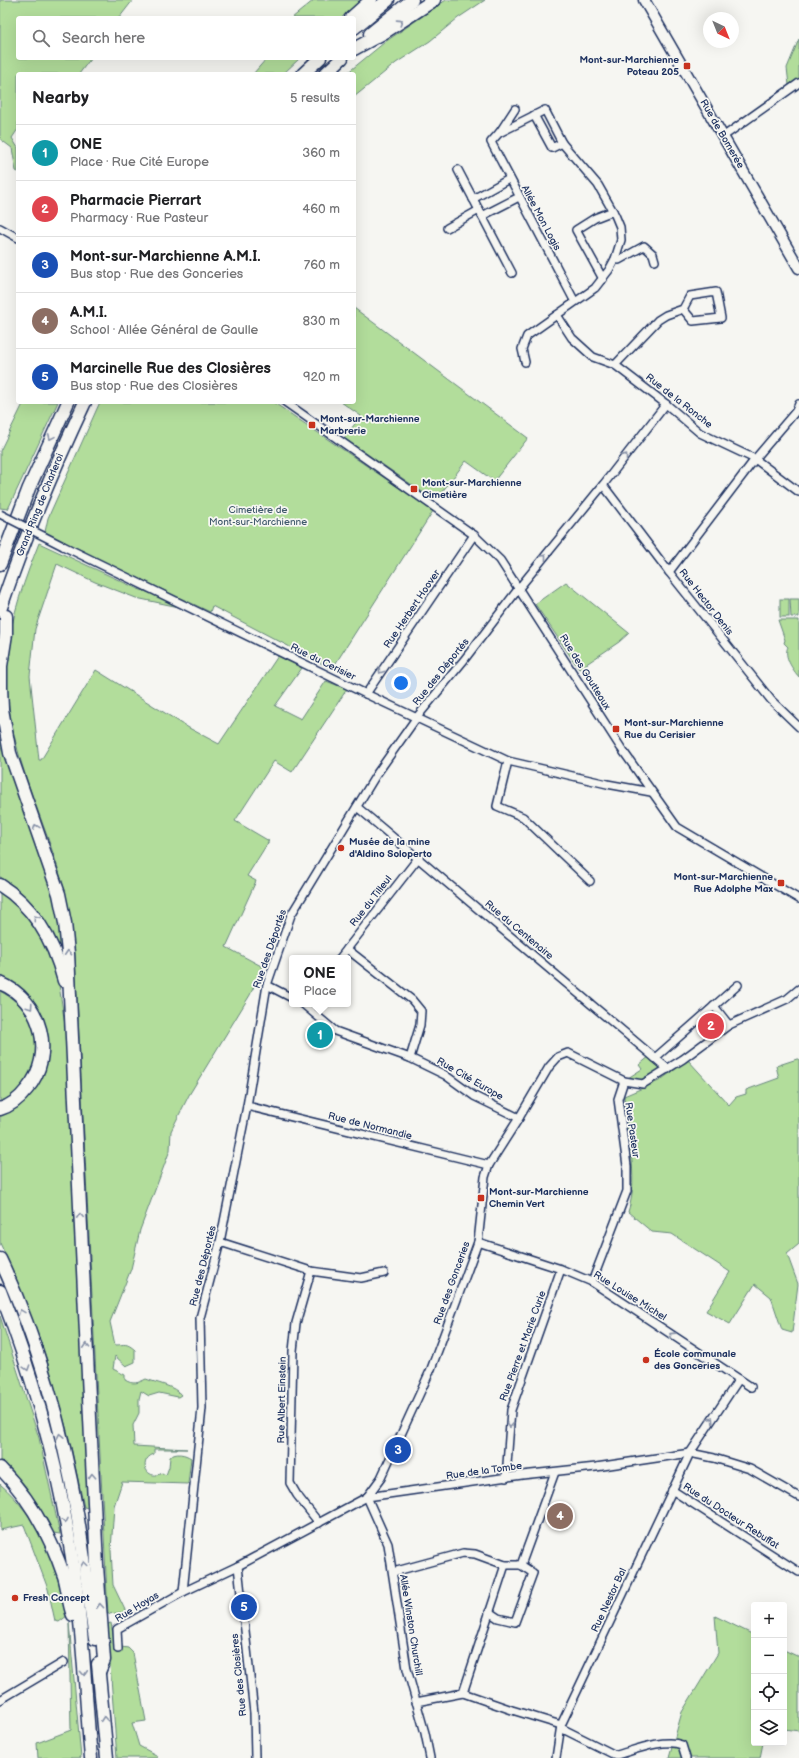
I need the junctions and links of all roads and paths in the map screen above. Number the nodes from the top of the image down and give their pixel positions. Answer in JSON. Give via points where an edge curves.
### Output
{"nodes":[{"id":1,"x":371,"y":0,"type":"edge"},
{"id":2,"x":388,"y":0,"type":"edge"},
{"id":3,"x":412,"y":0,"type":"edge"},
{"id":4,"x":434,"y":0,"type":"edge"},
{"id":5,"x":644,"y":0,"type":"edge"},
{"id":6,"x":353,"y":16,"type":"edge"},
{"id":7,"x":356,"y":26,"type":"edge"},
{"id":8,"x":356,"y":46,"type":"edge"},
{"id":9,"x":356,"y":47,"type":"edge"},
{"id":10,"x":318,"y":60,"type":"edge"},
{"id":11,"x":340,"y":60,"type":"edge"},
{"id":12,"x":305,"y":72,"type":"edge"},
{"id":13,"x":327,"y":72,"type":"edge"},
{"id":14,"x":799,"y":83,"type":"edge"},
{"id":15,"x":515,"y":109,"type":"dead end"},
{"id":16,"x":534,"y":115,"type":"junction"},
{"id":17,"x":499,"y":133,"type":"junction"},
{"id":18,"x":724,"y":136,"type":"junction"},
{"id":19,"x":562,"y":143,"type":"junction"},
{"id":20,"x":458,"y":170,"type":"dead end"},
{"id":21,"x":509,"y":179,"type":"junction"},
{"id":22,"x":519,"y":197,"type":"junction"},
{"id":23,"x":473,"y":199,"type":"junction"},
{"id":24,"x":613,"y":211,"type":"junction"},
{"id":25,"x":480,"y":213,"type":"junction"},
{"id":26,"x":0,"y":228,"type":"edge"},
{"id":27,"x":447,"y":228,"type":"dead end"},
{"id":28,"x":16,"y":237,"type":"edge"},
{"id":29,"x":615,"y":259,"type":"junction"},
{"id":30,"x":654,"y":261,"type":"dead end"},
{"id":31,"x":799,"y":268,"type":"edge"},
{"id":32,"x":512,"y":273,"type":"dead end"},
{"id":33,"x":603,"y":279,"type":"junction"},
{"id":34,"x":575,"y":302,"type":"junction"},
{"id":35,"x":683,"y":309,"type":"junction"},
{"id":36,"x":557,"y":315,"type":"junction"},
{"id":37,"x":525,"y":362,"type":"dead end"},
{"id":38,"x":615,"y":365,"type":"junction"},
{"id":39,"x":67,"y":404,"type":"edge"},
{"id":40,"x":84,"y":404,"type":"edge"},
{"id":41,"x":288,"y":404,"type":"edge"},
{"id":42,"x":666,"y":404,"type":"junction"},
{"id":43,"x":799,"y":404,"type":"edge"},
{"id":44,"x":755,"y":459,"type":"junction"},
{"id":45,"x":603,"y":485,"type":"junction"},
{"id":46,"x":799,"y":492,"type":"edge"},
{"id":47,"x":0,"y":514,"type":"edge"},
{"id":48,"x":474,"y":534,"type":"junction"},
{"id":49,"x":0,"y":564,"type":"edge"},
{"id":50,"x":669,"y":572,"type":"junction"},
{"id":51,"x":519,"y":588,"type":"junction"},
{"id":52,"x":3,"y":613,"type":"edge"},
{"id":53,"x":0,"y":639,"type":"edge"},
{"id":54,"x":366,"y":694,"type":"junction"},
{"id":55,"x":417,"y":717,"type":"junction"},
{"id":56,"x":799,"y":727,"type":"edge"},
{"id":57,"x":508,"y":761,"type":"junction"},
{"id":58,"x":651,"y":792,"type":"junction"},
{"id":59,"x":357,"y":806,"type":"junction"},
{"id":60,"x":419,"y":858,"type":"junction"},
{"id":61,"x":590,"y":881,"type":"dead end"},
{"id":62,"x":0,"y":885,"type":"edge"},
{"id":63,"x":799,"y":900,"type":"edge"},
{"id":64,"x":347,"y":949,"type":"junction"},
{"id":65,"x":342,"y":955,"type":"edge"},
{"id":66,"x":0,"y":983,"type":"edge"},
{"id":67,"x":738,"y":984,"type":"dead end"},
{"id":68,"x":266,"y":985,"type":"junction"},
{"id":69,"x":799,"y":989,"type":"edge"},
{"id":70,"x":289,"y":996,"type":"edge"},
{"id":71,"x":71,"y":1006,"type":"junction"},
{"id":72,"x":714,"y":1006,"type":"junction"},
{"id":73,"x":308,"y":1007,"type":"edge"},
{"id":74,"x":729,"y":1025,"type":"junction"},
{"id":75,"x":410,"y":1058,"type":"junction"},
{"id":76,"x":655,"y":1058,"type":"junction"},
{"id":77,"x":668,"y":1069,"type":"junction"},
{"id":78,"x":624,"y":1081,"type":"junction"},
{"id":79,"x":247,"y":1106,"type":"junction"},
{"id":80,"x":0,"y":1109,"type":"edge"},
{"id":81,"x":519,"y":1118,"type":"junction"},
{"id":82,"x":489,"y":1165,"type":"junction"},
{"id":83,"x":220,"y":1242,"type":"junction"},
{"id":84,"x":478,"y":1242,"type":"junction"},
{"id":85,"x":0,"y":1259,"type":"edge"},
{"id":86,"x":561,"y":1269,"type":"junction"},
{"id":87,"x":311,"y":1270,"type":"junction"},
{"id":88,"x":384,"y":1273,"type":"dead end"},
{"id":89,"x":592,"y":1282,"type":"junction"},
{"id":90,"x":0,"y":1291,"type":"edge"},
{"id":91,"x":739,"y":1379,"type":"junction"},
{"id":92,"x":751,"y":1387,"type":"dead end"},
{"id":93,"x":690,"y":1453,"type":"junction"},
{"id":94,"x":0,"y":1468,"type":"edge"},
{"id":95,"x":555,"y":1472,"type":"junction"},
{"id":96,"x":0,"y":1476,"type":"edge"},
{"id":97,"x":506,"y":1478,"type":"junction"},
{"id":98,"x":672,"y":1490,"type":"junction"},
{"id":99,"x":22,"y":1495,"type":"junction"},
{"id":100,"x":367,"y":1497,"type":"junction"},
{"id":101,"x":799,"y":1497,"type":"edge"},
{"id":102,"x":319,"y":1522,"type":"junction"},
{"id":103,"x":504,"y":1565,"type":"junction"},
{"id":104,"x":521,"y":1565,"type":"junction"},
{"id":105,"x":238,"y":1566,"type":"junction"},
{"id":106,"x":393,"y":1572,"type":"junction"},
{"id":107,"x":799,"y":1572,"type":"edge"},
{"id":108,"x":184,"y":1592,"type":"junction"},
{"id":109,"x":489,"y":1612,"type":"junction"},
{"id":110,"x":82,"y":1634,"type":"junction"},
{"id":111,"x":118,"y":1649,"type":"dead end"},
{"id":112,"x":64,"y":1662,"type":"dead end"},
{"id":113,"x":100,"y":1672,"type":"junction"},
{"id":114,"x":463,"y":1693,"type":"junction"},
{"id":115,"x":0,"y":1700,"type":"edge"},
{"id":116,"x":416,"y":1702,"type":"junction"},
{"id":117,"x":561,"y":1726,"type":"junction"},
{"id":118,"x":90,"y":1758,"type":"edge"},
{"id":119,"x":107,"y":1758,"type":"edge"},
{"id":120,"x":255,"y":1758,"type":"edge"},
{"id":121,"x":430,"y":1758,"type":"edge"},
{"id":122,"x":556,"y":1758,"type":"edge"},
{"id":123,"x":686,"y":1758,"type":"edge"}],
"edges":[{"from":1,"to":6,"type":"highway"},
{"from":2,"to":7,"type":"highway"},
{"from":3,"to":8,"type":"highway"},
{"from":9,"to":4,"type":"highway","one_way":true,"via":[[385,32]]},
{"from":5,"to":18,"type":"main road","name":"Rue de Bomerée"},
{"from":10,"to":12,"type":"highway"},
{"from":11,"to":13,"type":"highway"},
{"from":14,"to":18,"type":"street"},
{"from":15,"to":17,"type":"street"},
{"from":16,"to":17,"type":"street"},
{"from":16,"to":19,"type":"street","via":[[552,148]]},
{"from":16,"to":19,"type":"street","via":[[544,110]]},
{"from":17,"to":21,"type":"street","name":"Allée Mon Logis","via":[[491,142]]},
{"from":18,"to":31,"type":"main road","name":"Rue de Bomerée"},
{"from":19,"to":24,"type":"street","via":[[598,186]]},
{"from":20,"to":23,"type":"street"},
{"from":21,"to":22,"type":"street","name":"Allée Mon Logis"},
{"from":21,"to":23,"type":"street"},
{"from":22,"to":25,"type":"street"},
{"from":22,"to":34,"type":"street","name":"Allée Mon Logis"},
{"from":23,"to":25,"type":"street"},
{"from":24,"to":29,"type":"street","via":[[620,227],[621,240]]},
{"from":24,"to":33,"type":"street","via":[[576,230]]},
{"from":25,"to":27,"type":"street"},
{"from":25,"to":32,"type":"street"},
{"from":26,"to":28,"type":"street"},
{"from":29,"to":30,"type":"street","via":[[619,260],[644,246],[653,254]]},
{"from":29,"to":33,"type":"street"},
{"from":33,"to":34,"type":"street"},
{"from":34,"to":36,"type":"street"},
{"from":35,"to":35,"type":"street","via":[[690,296],[716,292],[721,318],[693,321]]},
{"from":35,"to":38,"type":"street","via":[[666,314],[658,320]]},
{"from":36,"to":37,"type":"street","via":[[527,336],[522,349]]},
{"from":36,"to":38,"type":"street","name":"Rue de la Ronche","via":[[572,338],[593,357]]},
{"from":38,"to":42,"type":"street","name":"Rue de la Ronche"},
{"from":39,"to":49,"type":"highway","name":"Grand Ring de Charleroi","one_way":true,"via":[[29,488]]},
{"from":40,"to":52,"type":"highway","name":"Grand Ring de Charleroi","via":[[16,562],[17,582]]},
{"from":41,"to":48,"type":"street","name":"Rue des Goutteaux"},
{"from":42,"to":44,"type":"street","name":"Rue de la Ronche","via":[[700,433]]},
{"from":45,"to":42,"type":"street","name":"Rue des Déportés","one_way":true},
{"from":43,"to":44,"type":"street","via":[[796,411]]},
{"from":44,"to":46,"type":"street","name":"Rue de la Ronche"},
{"from":44,"to":50,"type":"street"},
{"from":45,"to":50,"type":"street","name":"Rue Hector Denis"},
{"from":51,"to":45,"type":"street","name":"Rue des Déportés","one_way":true},
{"from":47,"to":54,"type":"street","name":"Rue du Cerisier","bridge":true},
{"from":48,"to":51,"type":"street","name":"Rue des Goutteaux","via":[[500,560]]},
{"from":48,"to":54,"type":"street","name":"Rue Herbert Hoover","one_way":true},
{"from":50,"to":56,"type":"street","name":"Rue Hector Denis","via":[[771,700]]},
{"from":51,"to":55,"type":"street","name":"Rue des Déportés"},
{"from":51,"to":58,"type":"street","name":"Rue des Goutteaux"},
{"from":52,"to":53,"type":"highway"},
{"from":71,"to":52,"type":"highway","one_way":true,"via":[[65,923],[59,894],[17,777],[2,709],[1,666],[6,634]]},
{"from":54,"to":55,"type":"street","name":"Rue du Cerisier"},
{"from":55,"to":57,"type":"street","name":"Rue du Cerisier"},
{"from":55,"to":59,"type":"street","name":"Rue des Déportés"},
{"from":57,"to":58,"type":"street","name":"Rue du Cerisier"},
{"from":57,"to":61,"type":"street","via":[[497,806],[523,817]]},
{"from":58,"to":63,"type":"street","name":"Rue des Goutteaux","via":[[677,827]]},
{"from":59,"to":60,"type":"street","name":"Rue du Centenaire"},
{"from":59,"to":68,"type":"street","name":"Rue des Déportés","via":[[291,915]]},
{"from":60,"to":64,"type":"street","name":"Rue du Tilleul"},
{"from":60,"to":76,"type":"street","name":"Rue du Centenaire"},
{"from":71,"to":62,"type":"highway","one_way":true,"via":[[55,951],[42,926],[21,900]]},
{"from":64,"to":65,"type":"street","name":"Rue du Tilleul"},
{"from":64,"to":75,"type":"street","via":[[412,1000],[421,1011],[420,1025]]},
{"from":66,"to":80,"type":"highway","one_way":true,"via":[[21,996],[31,1008],[43,1040],[42,1060],[35,1080],[22,1096]]},
{"from":67,"to":72,"type":"street"},
{"from":68,"to":70,"type":"street"},
{"from":68,"to":79,"type":"street","name":"Rue des Déportés"},
{"from":69,"to":74,"type":"street","via":[[786,999]]},
{"from":113,"to":71,"type":"highway","one_way":true,"via":[[104,1660],[97,1566]]},
{"from":72,"to":74,"type":"street"},
{"from":72,"to":76,"type":"street"},
{"from":73,"to":75,"type":"street","name":"Rue Cité Europe","via":[[336,1031]]},
{"from":74,"to":77,"type":"street"},
{"from":75,"to":81,"type":"street","name":"Rue Cité Europe","via":[[445,1074],[474,1096]]},
{"from":76,"to":77,"type":"street","name":"Rue du Centenaire"},
{"from":77,"to":78,"type":"street","via":[[643,1084]]},
{"from":78,"to":81,"type":"street","name":"Rue des Gonceries","via":[[568,1053],[558,1057],[550,1067]]},
{"from":78,"to":89,"type":"street","name":"Rue Pasteur","via":[[618,1099],[627,1166],[627,1191]]},
{"from":79,"to":82,"type":"street","name":"Rue de Normandie"},
{"from":79,"to":83,"type":"street","name":"Rue des Déportés"},
{"from":81,"to":82,"type":"street","name":"Rue des Gonceries"},
{"from":82,"to":84,"type":"street","name":"Rue des Gonceries","via":[[485,1177]]},
{"from":83,"to":87,"type":"street"},
{"from":83,"to":108,"type":"street","name":"Rue des Déportés","via":[[200,1318],[202,1408]]},
{"from":84,"to":86,"type":"street","name":"Rue Louise Michel"},
{"from":84,"to":100,"type":"street","name":"Rue des Gonceries","via":[[431,1368],[381,1478]]},
{"from":113,"to":85,"type":"highway","one_way":true,"via":[[76,1512],[56,1421],[29,1333]]},
{"from":86,"to":89,"type":"street","name":"Rue Louise Michel"},
{"from":86,"to":97,"type":"street","name":"Rue Pierre et Marie Curie","one_way":true,"via":[[511,1410]]},
{"from":87,"to":88,"type":"street","via":[[361,1278]]},
{"from":87,"to":102,"type":"street","name":"Rue Albert Einstein","via":[[296,1323],[293,1351],[290,1483],[296,1496]]},
{"from":91,"to":89,"type":"street","name":"Rue Louise Michel","one_way":true},
{"from":90,"to":110,"type":"highway","one_way":true,"via":[[34,1390],[56,1477],[73,1567]]},
{"from":91,"to":92,"type":"street","name":"Rue Louise Michel"},
{"from":93,"to":91,"type":"street","one_way":true},
{"from":93,"to":95,"type":"street","name":"Rue de la Tombe"},
{"from":93,"to":98,"type":"street","name":"Rue Nestor Bal"},
{"from":93,"to":101,"type":"street","name":"Rue de la Tombe","via":[[750,1469]]},
{"from":94,"to":99,"type":"highway","via":[[16,1484]]},
{"from":95,"to":97,"type":"street","name":"Rue de la Tombe"},
{"from":95,"to":104,"type":"street"},
{"from":96,"to":99,"type":"highway"},
{"from":97,"to":100,"type":"street","name":"Rue de la Tombe"},
{"from":98,"to":107,"type":"street","name":"Rue du Docteur Rebuffat"},
{"from":98,"to":117,"type":"street","name":"Rue Nestor Bal"},
{"from":99,"to":110,"type":"highway","via":[[55,1549],[72,1612]]},
{"from":100,"to":102,"type":"street","name":"Rue de la Tombe"},
{"from":100,"to":106,"type":"street","name":"Allée Winston Churchill","via":[[388,1544]]},
{"from":102,"to":105,"type":"street","name":"Rue de la Tombe"},
{"from":103,"to":104,"type":"street"},
{"from":103,"to":106,"type":"street","via":[[475,1554],[463,1553]]},
{"from":103,"to":109,"type":"street"},
{"from":104,"to":109,"type":"street","via":[[532,1573],[515,1622],[498,1618]]},
{"from":105,"to":108,"type":"street","name":"Rue de la Tombe"},
{"from":105,"to":120,"type":"street","name":"Rue des Closières","via":[[254,1713]]},
{"from":106,"to":116,"type":"street","name":"Allée Winston Churchill","via":[[407,1669]]},
{"from":108,"to":111,"type":"street","name":"Rue Hoyas","via":[[117,1629]]},
{"from":109,"to":114,"type":"street"},
{"from":110,"to":118,"type":"highway","one_way":true},
{"from":112,"to":115,"type":"street"},
{"from":119,"to":113,"type":"highway","one_way":true},
{"from":114,"to":116,"type":"street"},
{"from":114,"to":117,"type":"street"},
{"from":116,"to":121,"type":"street","name":"Allée Winston Churchill"},
{"from":117,"to":122,"type":"street","name":"Rue Nestor Bal"},
{"from":117,"to":123,"type":"street","via":[[612,1754],[676,1742],[682,1745]]}]}
